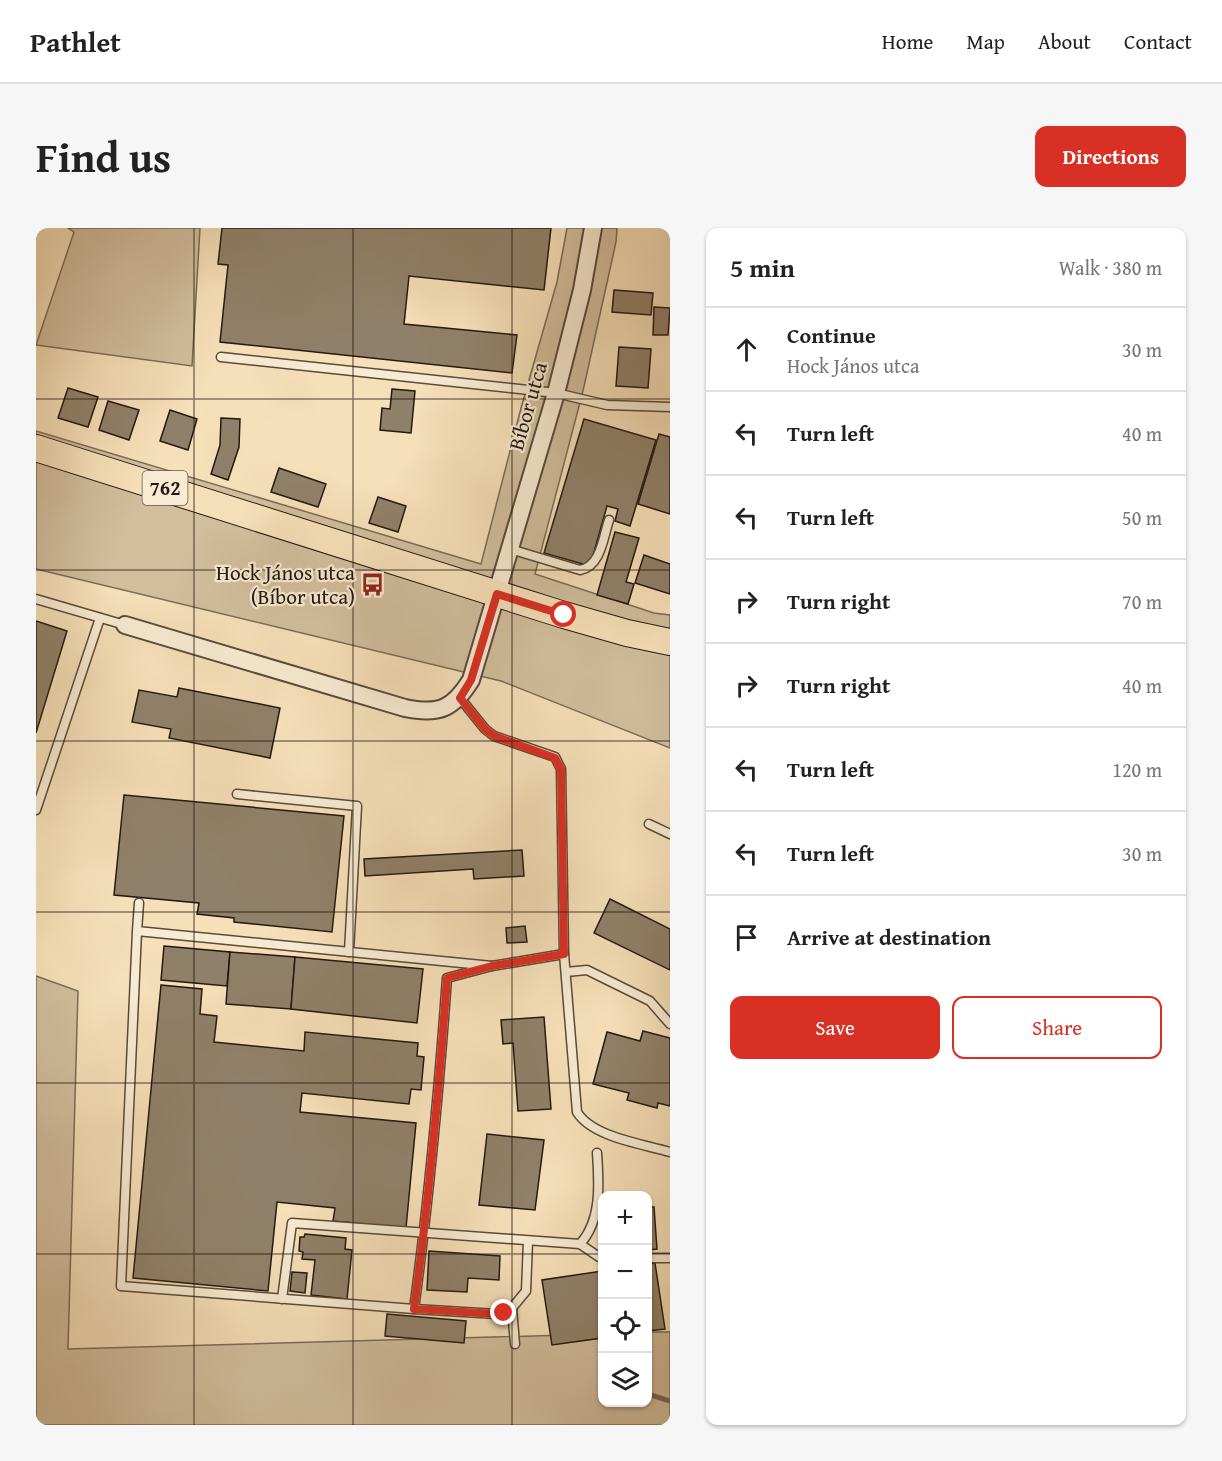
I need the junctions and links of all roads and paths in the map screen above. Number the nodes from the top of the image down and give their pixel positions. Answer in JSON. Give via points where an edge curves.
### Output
{"nodes":[{"id":1,"x":593,"y":228,"type":"edge"},
{"id":2,"x":221,"y":357,"type":"dead end"},
{"id":3,"x":556,"y":393,"type":"junction"},
{"id":4,"x":670,"y":407,"type":"edge"},
{"id":5,"x":36,"y":448,"type":"edge"},
{"id":6,"x":609,"y":520,"type":"dead end"},
{"id":7,"x":510,"y":549,"type":"junction"},
{"id":8,"x":497,"y":594,"type":"junction"},
{"id":9,"x":36,"y":598,"type":"edge"},
{"id":10,"x":100,"y":618,"type":"junction"},
{"id":11,"x":125,"y":625,"type":"joint"},
{"id":12,"x":670,"y":642,"type":"edge"},
{"id":13,"x":460,"y":698,"type":"junction"},
{"id":14,"x":237,"y":794,"type":"dead end"},
{"id":15,"x":36,"y":808,"type":"edge"},
{"id":16,"x":649,"y":824,"type":"dead end"},
{"id":17,"x":670,"y":834,"type":"edge"},
{"id":18,"x":139,"y":903,"type":"dead end"},
{"id":19,"x":137,"y":931,"type":"junction"},
{"id":20,"x":349,"y":952,"type":"junction"},
{"id":21,"x":564,"y":954,"type":"junction"},
{"id":22,"x":492,"y":966,"type":"junction"},
{"id":23,"x":566,"y":972,"type":"junction"},
{"id":24,"x":670,"y":1024,"type":"edge"},
{"id":25,"x":670,"y":1152,"type":"edge"},
{"id":26,"x":597,"y":1153,"type":"dead end"},
{"id":27,"x":425,"y":1232,"type":"junction"},
{"id":28,"x":528,"y":1241,"type":"junction"},
{"id":29,"x":580,"y":1244,"type":"junction"},
{"id":30,"x":598,"y":1257,"type":"edge"},
{"id":31,"x":652,"y":1258,"type":"edge"},
{"id":32,"x":670,"y":1258,"type":"edge"},
{"id":33,"x":282,"y":1299,"type":"junction"},
{"id":34,"x":512,"y":1308,"type":"junction"},
{"id":35,"x":414,"y":1309,"type":"junction"},
{"id":36,"x":515,"y":1344,"type":"dead end"}],
"edges":[{"from":1,"to":3,"type":"street","name":"Bíbor utca"},
{"from":2,"to":3,"type":"lane"},
{"from":3,"to":4,"type":"lane","via":[[607,405]]},
{"from":3,"to":7,"type":"street","name":"Bíbor utca"},
{"from":5,"to":8,"type":"main road","number":"762"},
{"from":6,"to":7,"type":"lane","via":[[596,562],[589,568],[580,570]]},
{"from":7,"to":8,"type":"street","name":"Bíbor utca"},
{"from":8,"to":12,"type":"main road","number":"762"},
{"from":8,"to":13,"type":"street","name":"Bíbor utca","via":[[471,680]]},
{"from":9,"to":10,"type":"lane"},
{"from":10,"to":11,"type":"lane"},
{"from":10,"to":15,"type":"lane"},
{"from":11,"to":13,"type":"street","via":[[405,708],[436,710]]},
{"from":13,"to":21,"type":"lane","via":[[494,736],[555,758],[561,769]]},
{"from":14,"to":20,"type":"lane","via":[[357,806]]},
{"from":16,"to":17,"type":"lane"},
{"from":18,"to":19,"type":"lane"},
{"from":19,"to":20,"type":"lane"},
{"from":19,"to":33,"type":"lane","via":[[121,1286]]},
{"from":20,"to":22,"type":"lane"},
{"from":21,"to":22,"type":"lane"},
{"from":21,"to":23,"type":"lane"},
{"from":22,"to":27,"type":"lane","via":[[447,978]]},
{"from":23,"to":24,"type":"lane","via":[[587,970],[650,1001]]},
{"from":23,"to":25,"type":"lane","via":[[578,1113],[586,1124],[604,1133]]},
{"from":26,"to":29,"type":"lane","via":[[596,1208],[591,1227]]},
{"from":27,"to":28,"type":"lane"},
{"from":27,"to":33,"type":"lane","via":[[292,1223]]},
{"from":27,"to":35,"type":"lane"},
{"from":28,"to":29,"type":"lane"},
{"from":28,"to":34,"type":"lane","via":[[526,1291]]},
{"from":29,"to":30,"type":"lane"},
{"from":31,"to":32,"type":"lane"},
{"from":33,"to":35,"type":"lane"},
{"from":34,"to":35,"type":"lane","via":[[497,1314]]},
{"from":34,"to":36,"type":"lane"}]}
